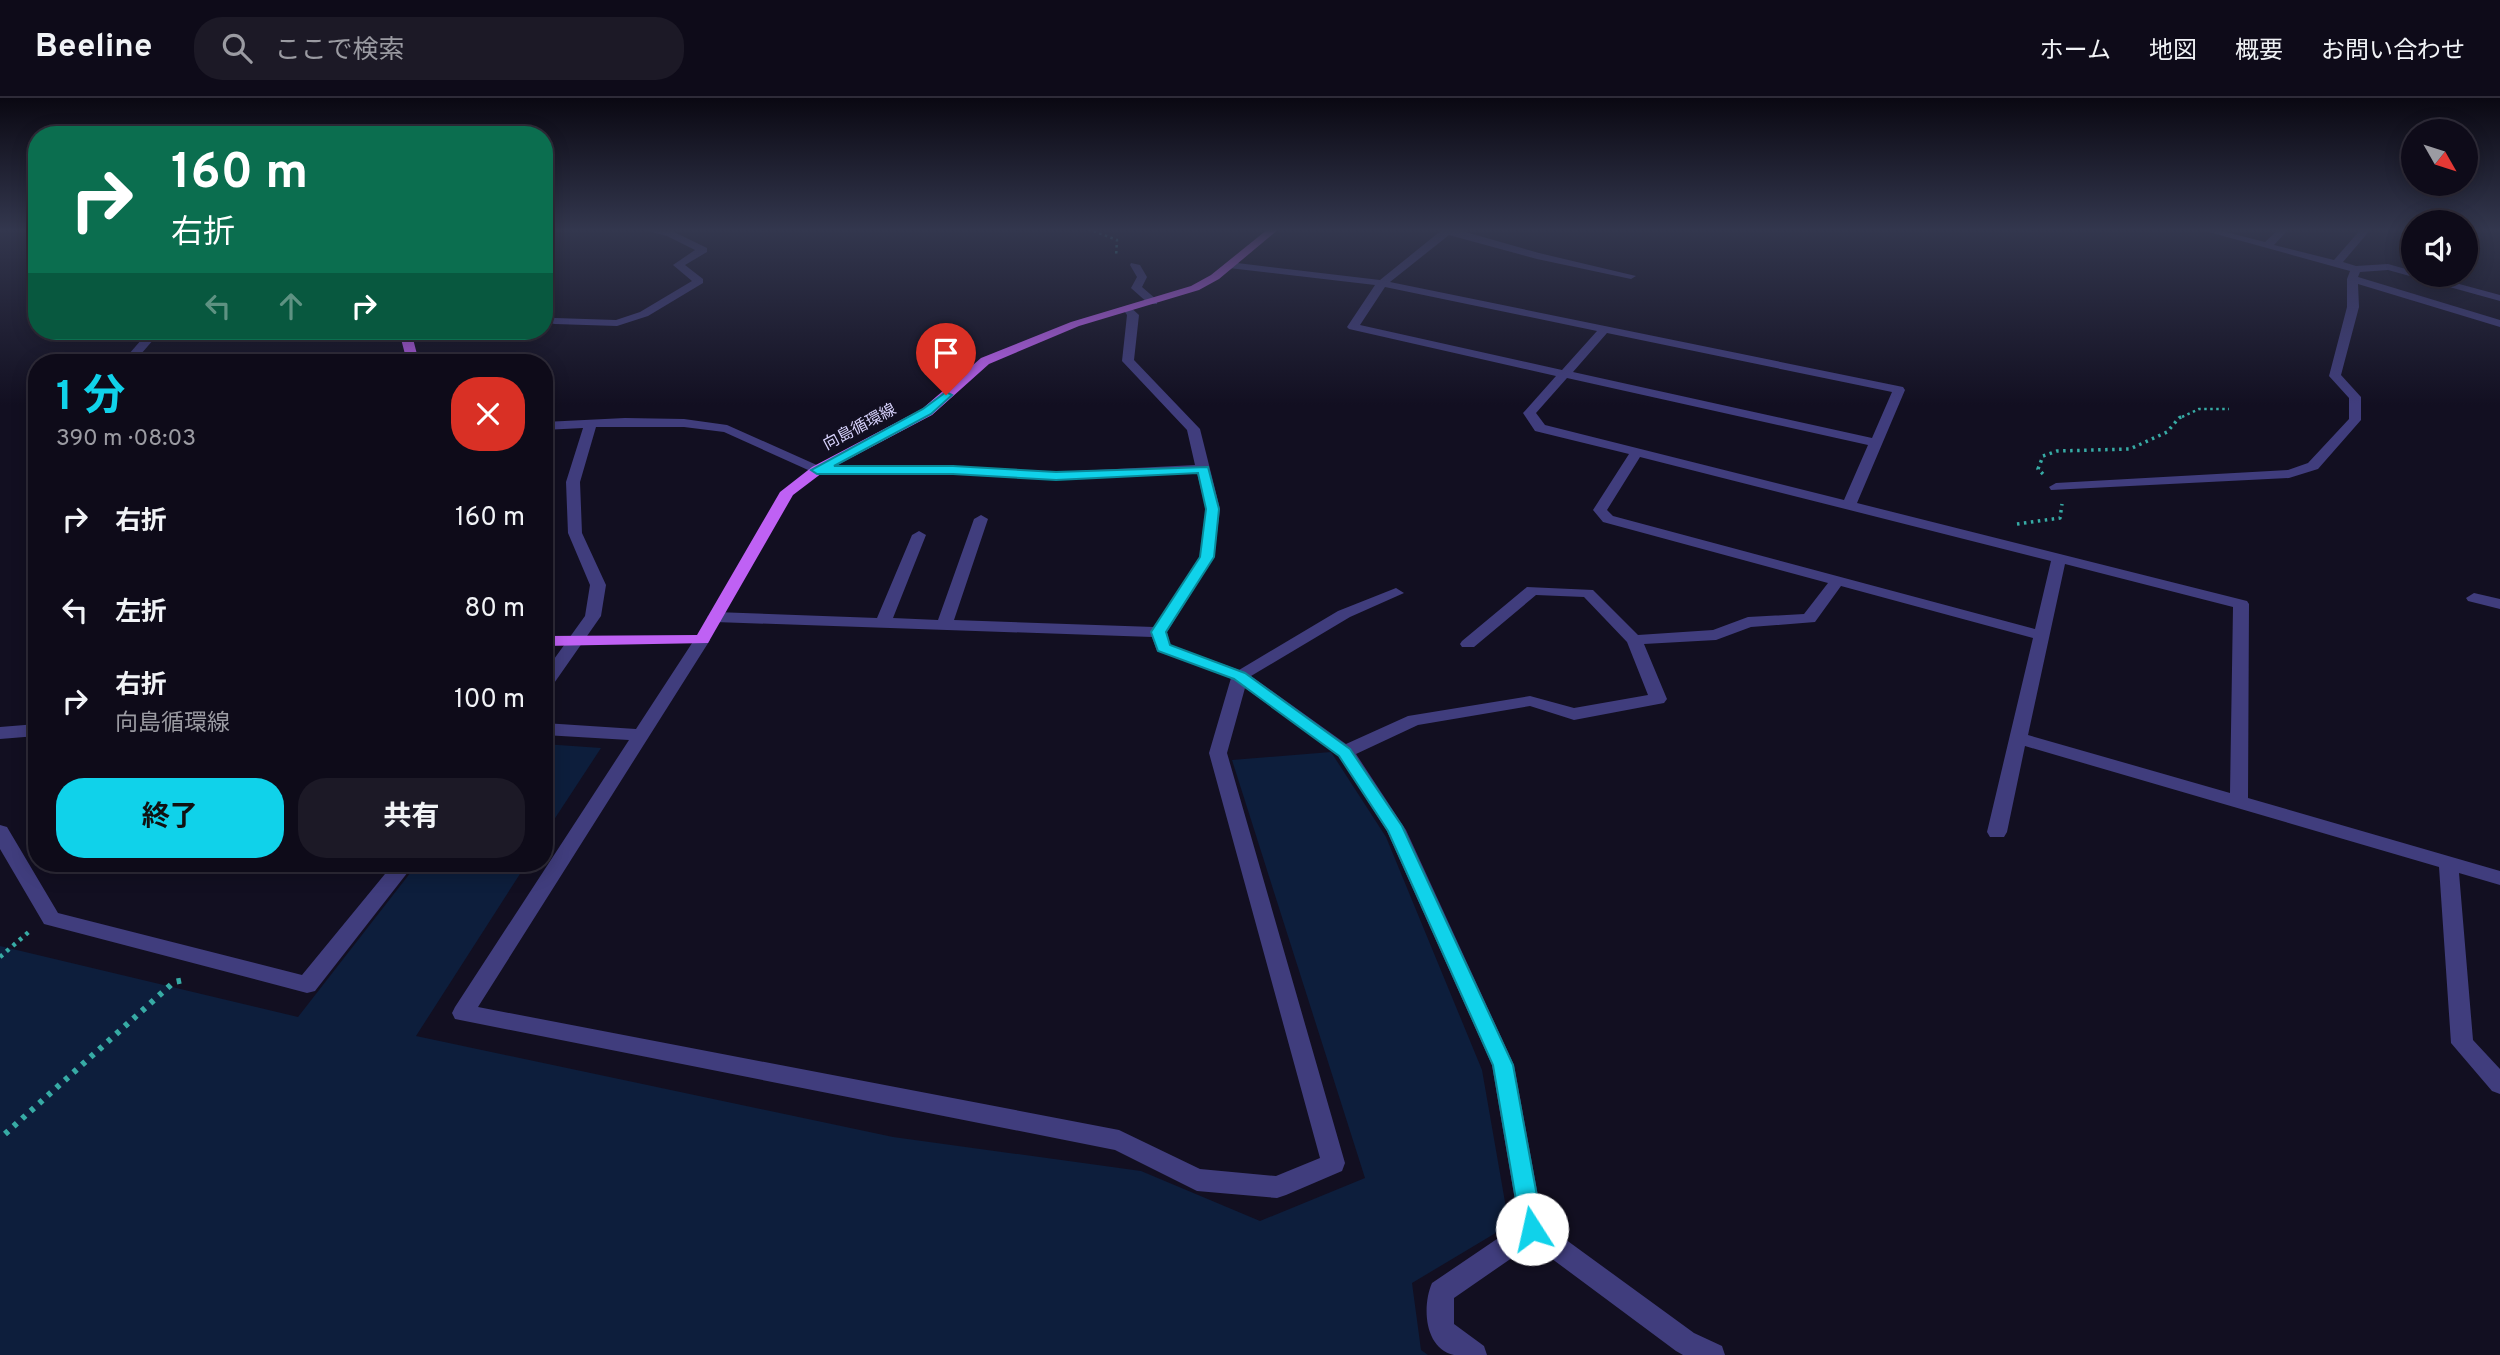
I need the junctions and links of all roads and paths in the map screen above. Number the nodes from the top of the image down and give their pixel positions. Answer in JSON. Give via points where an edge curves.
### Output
{"nodes":[{"id":1,"x":688,"y":288,"type":"edge"},
{"id":2,"x":1136,"y":288,"type":"edge"},
{"id":3,"x":1195,"y":288,"type":"edge"},
{"id":4,"x":1379,"y":288,"type":"edge"},
{"id":5,"x":1405,"y":288,"type":"edge"},
{"id":6,"x":2354,"y":288,"type":"edge"},
{"id":7,"x":2394,"y":288,"type":"edge"},
{"id":8,"x":2463,"y":288,"type":"edge"},
{"id":9,"x":2500,"y":298,"type":"edge"},
{"id":10,"x":1153,"y":302,"type":"junction"},
{"id":11,"x":1128,"y":308,"type":"junction"},
{"id":12,"x":553,"y":320,"type":"edge"},
{"id":13,"x":2500,"y":324,"type":"edge"},
{"id":14,"x":1606,"y":328,"type":"junction"},
{"id":15,"x":147,"y":340,"type":"edge"},
{"id":16,"x":135,"y":354,"type":"edge"},
{"id":17,"x":1566,"y":372,"type":"junction"},
{"id":18,"x":591,"y":424,"type":"junction"},
{"id":19,"x":553,"y":426,"type":"edge"},
{"id":20,"x":1876,"y":443,"type":"junction"},
{"id":21,"x":1637,"y":452,"type":"junction"},
{"id":22,"x":1203,"y":469,"type":"junction"},
{"id":23,"x":817,"y":470,"type":"junction"},
{"id":24,"x":2056,"y":487,"type":"dead end"},
{"id":25,"x":1849,"y":505,"type":"junction"},
{"id":26,"x":981,"y":519,"type":"dead end"},
{"id":27,"x":919,"y":535,"type":"dead end"},
{"id":28,"x":2059,"y":558,"type":"junction"},
{"id":29,"x":1837,"y":581,"type":"junction"},
{"id":30,"x":1396,"y":593,"type":"dead end"},
{"id":31,"x":2474,"y":598,"type":"dead end"},
{"id":32,"x":2500,"y":604,"type":"edge"},
{"id":33,"x":715,"y":617,"type":"junction"},
{"id":34,"x":883,"y":622,"type":"junction"},
{"id":35,"x":944,"y":625,"type":"junction"},
{"id":36,"x":1159,"y":632,"type":"junction"},
{"id":37,"x":2042,"y":636,"type":"junction"},
{"id":38,"x":702,"y":640,"type":"junction"},
{"id":39,"x":1634,"y":640,"type":"junction"},
{"id":40,"x":553,"y":641,"type":"edge"},
{"id":41,"x":578,"y":641,"type":"junction"},
{"id":42,"x":1468,"y":644,"type":"dead end"},
{"id":43,"x":553,"y":673,"type":"edge"},
{"id":44,"x":1240,"y":676,"type":"junction"},
{"id":45,"x":553,"y":730,"type":"edge"},
{"id":46,"x":28,"y":731,"type":"edge"},
{"id":47,"x":0,"y":733,"type":"edge"},
{"id":48,"x":639,"y":735,"type":"junction"},
{"id":49,"x":2020,"y":738,"type":"junction"},
{"id":50,"x":1345,"y":752,"type":"junction"},
{"id":51,"x":2239,"y":802,"type":"junction"},
{"id":52,"x":0,"y":832,"type":"edge"},
{"id":53,"x":1997,"y":832,"type":"dead end"},
{"id":54,"x":2448,"y":863,"type":"junction"},
{"id":55,"x":553,"y":871,"type":"edge"},
{"id":56,"x":398,"y":872,"type":"edge"},
{"id":57,"x":552,"y":872,"type":"edge"},
{"id":58,"x":2500,"y":878,"type":"edge"},
{"id":59,"x":51,"y":919,"type":"junction"},
{"id":60,"x":0,"y":957,"type":"edge"},
{"id":61,"x":174,"y":982,"type":"dead end"},
{"id":62,"x":2500,"y":1084,"type":"edge"},
{"id":63,"x":5,"y":1134,"type":"dead end"},
{"id":64,"x":1532,"y":1229,"type":"junction"},
{"id":65,"x":1474,"y":1355,"type":"edge"},
{"id":66,"x":1712,"y":1355,"type":"edge"}],
"edges":[{"from":1,"to":12,"type":"street","via":[[644,314],[617,323]]},
{"from":2,"to":10,"type":"street"},
{"from":3,"to":10,"type":"main road","name":"向島循環線"},
{"from":4,"to":17,"type":"street","via":[[1353,327]]},
{"from":5,"to":14,"type":"street"},
{"from":6,"to":24,"type":"street","via":[[2336,376],[2355,397],[2355,420],[2313,466],[2289,474]]},
{"from":7,"to":13,"type":"street"},
{"from":8,"to":9,"type":"street"},
{"from":10,"to":11,"type":"main road","name":"向島循環線"},
{"from":11,"to":22,"type":"street","via":[[1133,315],[1128,361],[1193,429]]},
{"from":11,"to":23,"type":"main road","name":"向島循環線","via":[[985,361],[927,412]]},
{"from":14,"to":17,"type":"street"},
{"from":14,"to":20,"type":"street","via":[[1899,390]]},
{"from":15,"to":16,"type":"street"},
{"from":17,"to":20,"type":"street"},
{"from":17,"to":21,"type":"street","via":[[1530,412],[1540,428]]},
{"from":18,"to":19,"type":"street"},
{"from":18,"to":23,"type":"street","via":[[684,423],[727,429]]},
{"from":18,"to":41,"type":"street","via":[[573,482],[575,533],[598,586],[593,616]]},
{"from":20,"to":25,"type":"street"},
{"from":21,"to":25,"type":"street"},
{"from":21,"to":29,"type":"street","via":[[1600,510],[1608,519]]},
{"from":22,"to":23,"type":"street","via":[[1056,476]]},
{"from":22,"to":36,"type":"street","via":[[1213,509],[1207,557]]},
{"from":23,"to":33,"type":"main road","name":"向島循環線","via":[[787,492]]},
{"from":25,"to":28,"type":"street"},
{"from":26,"to":35,"type":"street"},
{"from":27,"to":34,"type":"street"},
{"from":28,"to":37,"type":"street"},
{"from":28,"to":51,"type":"street","via":[[2241,604]]},
{"from":29,"to":37,"type":"street"},
{"from":29,"to":39,"type":"street","via":[[1809,619],[1748,622],[1717,635]]},
{"from":30,"to":44,"type":"street","via":[[1344,614]]},
{"from":31,"to":32,"type":"street"},
{"from":33,"to":34,"type":"street"},
{"from":33,"to":38,"type":"main road","name":"向島循環線"},
{"from":34,"to":35,"type":"street"},
{"from":35,"to":36,"type":"street"},
{"from":36,"to":44,"type":"street","via":[[1163,648]]},
{"from":37,"to":49,"type":"street"},
{"from":38,"to":41,"type":"main road"},
{"from":38,"to":48,"type":"street"},
{"from":39,"to":42,"type":"street","via":[[1588,593],[1532,590]]},
{"from":39,"to":50,"type":"street","via":[[1658,699],[1574,714],[1530,701],[1414,720]]},
{"from":40,"to":41,"type":"main road"},
{"from":41,"to":43,"type":"street"},
{"from":44,"to":50,"type":"street"},
{"from":44,"to":57,"type":"street","via":[[1217,753],[1333,1163],[1277,1187],[1197,1180],[1119,1140],[463,1013]]},
{"from":45,"to":48,"type":"street"},
{"from":46,"to":47,"type":"street"},
{"from":48,"to":55,"type":"street"},
{"from":49,"to":51,"type":"street"},
{"from":49,"to":53,"type":"street"},
{"from":50,"to":64,"type":"street","via":[[1396,830],[1503,1065]]},
{"from":51,"to":54,"type":"street"},
{"from":52,"to":59,"type":"street"},
{"from":54,"to":58,"type":"street"},
{"from":54,"to":62,"type":"street","via":[[2462,1043]]},
{"from":56,"to":59,"type":"street","via":[[307,985]]},
{"from":59,"to":60,"type":"path"},
{"from":61,"to":63,"type":"path"},
{"from":64,"to":65,"type":"street","via":[[1441,1292],[1441,1330]]},
{"from":64,"to":66,"type":"street","via":[[1685,1342]]}]}
